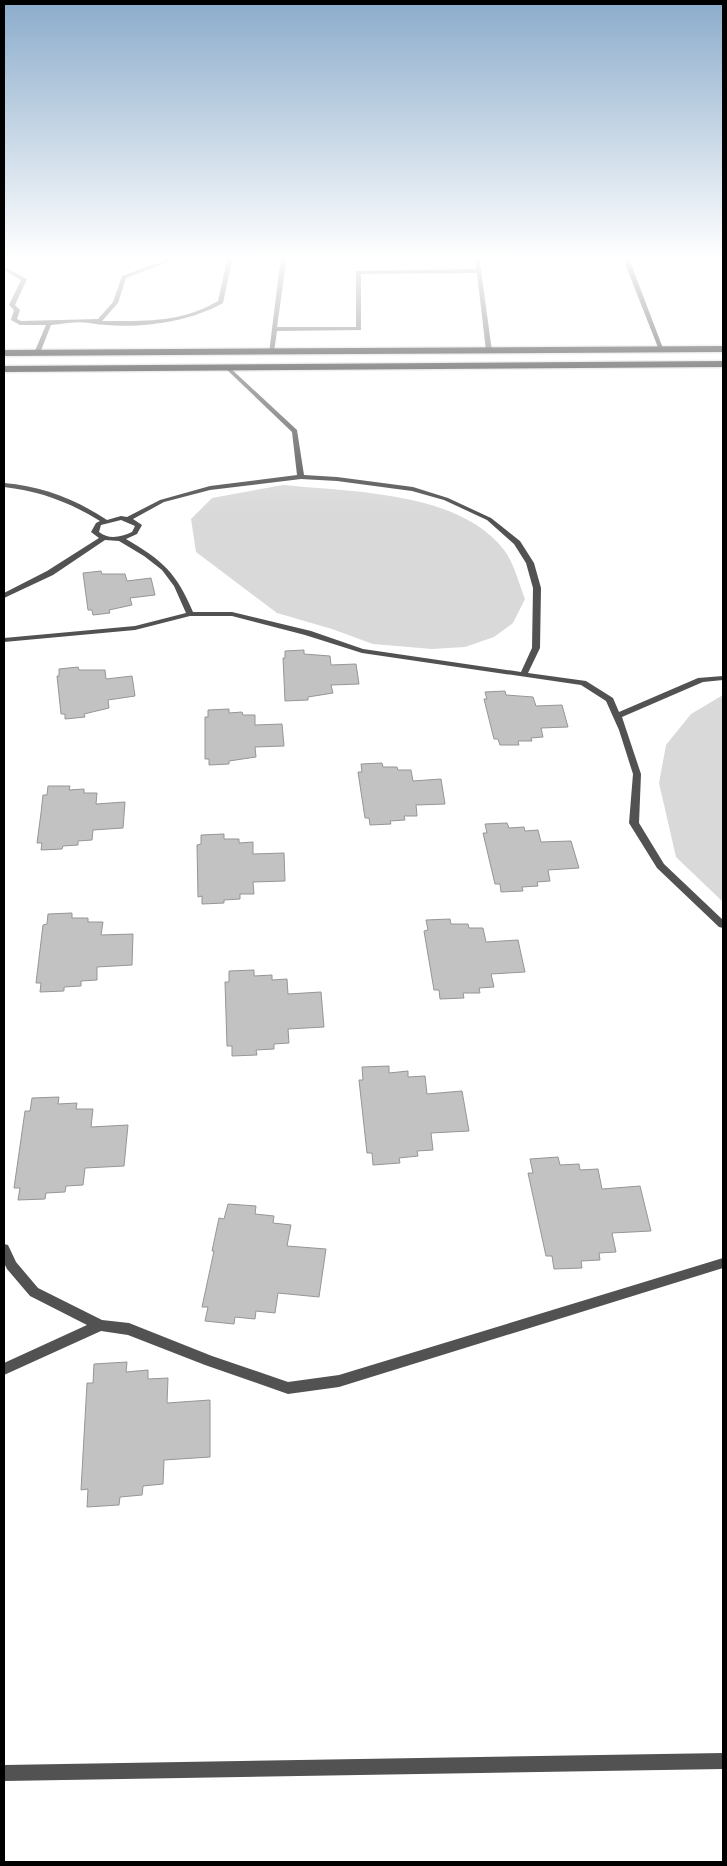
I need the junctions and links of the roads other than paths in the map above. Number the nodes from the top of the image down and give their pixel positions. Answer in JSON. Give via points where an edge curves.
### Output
{"nodes":[{"id":1,"x":41,"y":343,"type":"edge"},
{"id":2,"x":272,"y":343,"type":"edge"},
{"id":3,"x":488,"y":343,"type":"edge"},
{"id":4,"x":659,"y":343,"type":"edge"},
{"id":5,"x":662,"y":350,"type":"junction"},
{"id":6,"x":723,"y":350,"type":"edge"},
{"id":7,"x":489,"y":351,"type":"junction"},
{"id":8,"x":271,"y":352,"type":"junction"},
{"id":9,"x":4,"y":353,"type":"edge"},
{"id":10,"x":37,"y":353,"type":"junction"},
{"id":11,"x":723,"y":364,"type":"edge"},
{"id":12,"x":227,"y":367,"type":"junction"},
{"id":13,"x":4,"y":369,"type":"edge"},
{"id":14,"x":301,"y":477,"type":"junction"},
{"id":15,"x":4,"y":485,"type":"edge"},
{"id":16,"x":129,"y":519,"type":"junction"},
{"id":17,"x":104,"y":521,"type":"junction"},
{"id":18,"x":104,"y":538,"type":"junction"},
{"id":19,"x":122,"y":539,"type":"junction"},
{"id":20,"x":4,"y":596,"type":"edge"},
{"id":21,"x":190,"y":614,"type":"junction"},
{"id":22,"x":4,"y":640,"type":"edge"},
{"id":23,"x":524,"y":673,"type":"junction"},
{"id":24,"x":723,"y":678,"type":"edge"},
{"id":25,"x":617,"y":716,"type":"junction"},
{"id":26,"x":723,"y":925,"type":"edge"},
{"id":27,"x":4,"y":1249,"type":"edge"},
{"id":28,"x":723,"y":1263,"type":"edge"},
{"id":29,"x":100,"y":1325,"type":"junction"},
{"id":30,"x":4,"y":1368,"type":"edge"},
{"id":31,"x":723,"y":1761,"type":"edge"},
{"id":32,"x":4,"y":1773,"type":"edge"}],
"edges":[{"from":1,"to":10,"type":"street"},
{"from":2,"to":8,"type":"street"},
{"from":3,"to":7,"type":"street"},
{"from":4,"to":5,"type":"street"},
{"from":5,"to":6,"type":"highway"},
{"from":5,"to":7,"type":"highway"},
{"from":7,"to":8,"type":"highway"},
{"from":8,"to":10,"type":"highway"},
{"from":9,"to":10,"type":"highway"},
{"from":11,"to":12,"type":"highway"},
{"from":12,"to":13,"type":"highway"},
{"from":12,"to":14,"type":"street","via":[[295,431]]},
{"from":14,"to":16,"type":"street","via":[[210,488],[162,502]]},
{"from":14,"to":23,"type":"street","via":[[413,489],[446,499],[489,519],[517,543],[530,563],[537,588],[536,648]]},
{"from":15,"to":17,"type":"street","via":[[29,486],[77,503]]},
{"from":16,"to":17,"type":"street"},
{"from":16,"to":19,"type":"street","via":[[139,525],[139,529]]},
{"from":17,"to":18,"type":"street","via":[[98,524],[95,532]]},
{"from":18,"to":19,"type":"street"},
{"from":18,"to":20,"type":"street","via":[[50,573]]},
{"from":19,"to":21,"type":"street","via":[[163,565],[179,586]]},
{"from":21,"to":22,"type":"street","via":[[135,628]]},
{"from":21,"to":23,"type":"street","via":[[232,614],[308,633],[362,651]]},
{"from":23,"to":25,"type":"street","via":[[583,684],[610,700]]},
{"from":24,"to":25,"type":"street","via":[[701,680]]},
{"from":25,"to":26,"type":"street","via":[[637,774],[634,822],[660,866]]},
{"from":27,"to":29,"type":"street","via":[[11,1265],[34,1292]]},
{"from":28,"to":29,"type":"street","via":[[339,1380],[288,1388],[129,1329]]},
{"from":29,"to":30,"type":"street"},
{"from":31,"to":32,"type":"street"}]}
